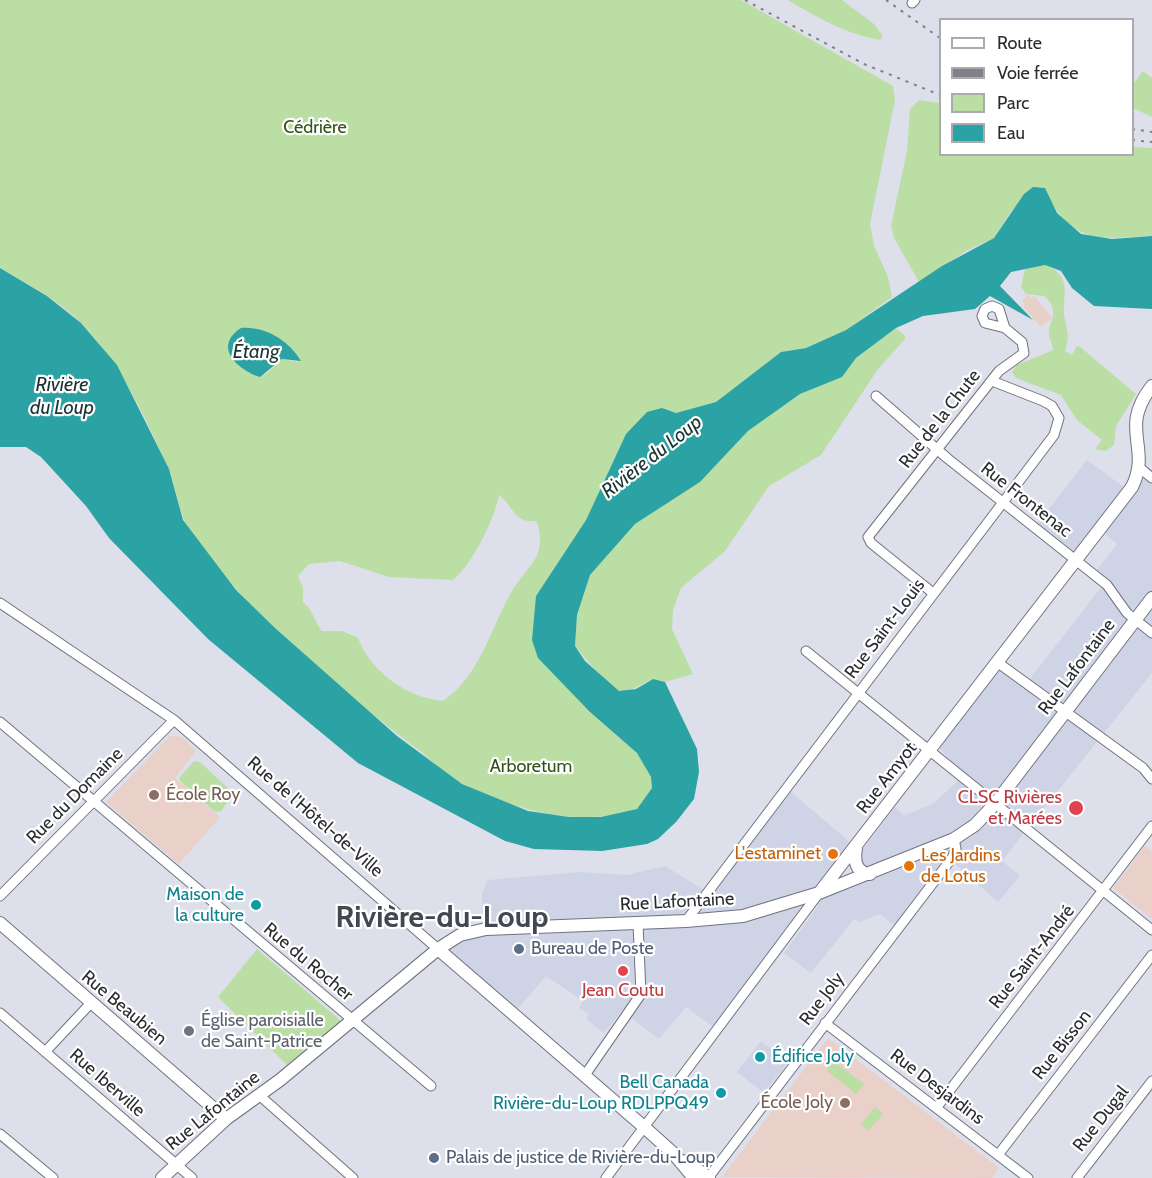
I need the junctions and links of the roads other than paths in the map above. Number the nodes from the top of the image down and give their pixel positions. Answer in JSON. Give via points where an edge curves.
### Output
{"nodes":[{"id":1,"x":1005,"y":328,"type":"dead end"},
{"id":2,"x":992,"y":381,"type":"junction"},
{"id":3,"x":1151,"y":389,"type":"edge"},
{"id":4,"x":876,"y":396,"type":"dead end"},
{"id":5,"x":938,"y":449,"type":"junction"},
{"id":6,"x":1140,"y":468,"type":"junction"},
{"id":7,"x":1152,"y":478,"type":"edge"},
{"id":8,"x":1002,"y":503,"type":"junction"},
{"id":9,"x":1077,"y":561,"type":"junction"},
{"id":10,"x":933,"y":593,"type":"junction"},
{"id":11,"x":1152,"y":598,"type":"edge"},
{"id":12,"x":0,"y":603,"type":"edge"},
{"id":13,"x":1135,"y":620,"type":"junction"},
{"id":14,"x":1152,"y":633,"type":"edge"},
{"id":15,"x":806,"y":651,"type":"dead end"},
{"id":16,"x":997,"y":662,"type":"junction"},
{"id":17,"x":857,"y":692,"type":"junction"},
{"id":18,"x":1065,"y":712,"type":"junction"},
{"id":19,"x":174,"y":720,"type":"junction"},
{"id":20,"x":0,"y":722,"type":"edge"},
{"id":21,"x":930,"y":751,"type":"junction"},
{"id":22,"x":1152,"y":779,"type":"edge"},
{"id":23,"x":93,"y":801,"type":"junction"},
{"id":24,"x":995,"y":804,"type":"junction"},
{"id":25,"x":1152,"y":815,"type":"edge"},
{"id":26,"x":1150,"y":828,"type":"edge"},
{"id":27,"x":954,"y":839,"type":"junction"},
{"id":28,"x":856,"y":848,"type":"junction"},
{"id":29,"x":870,"y":874,"type":"junction"},
{"id":30,"x":1103,"y":892,"type":"junction"},
{"id":31,"x":819,"y":893,"type":"junction"},
{"id":32,"x":0,"y":896,"type":"edge"},
{"id":33,"x":686,"y":921,"type":"junction"},
{"id":34,"x":0,"y":923,"type":"edge"},
{"id":35,"x":638,"y":923,"type":"junction"},
{"id":36,"x":1152,"y":930,"type":"edge"},
{"id":37,"x":438,"y":949,"type":"junction"},
{"id":38,"x":1152,"y":955,"type":"edge"},
{"id":39,"x":90,"y":1004,"type":"junction"},
{"id":40,"x":0,"y":1013,"type":"edge"},
{"id":41,"x":352,"y":1020,"type":"junction"},
{"id":42,"x":825,"y":1023,"type":"junction"},
{"id":43,"x":45,"y":1052,"type":"junction"},
{"id":44,"x":585,"y":1075,"type":"junction"},
{"id":45,"x":1152,"y":1081,"type":"edge"},
{"id":46,"x":431,"y":1086,"type":"dead end"},
{"id":47,"x":259,"y":1095,"type":"junction"},
{"id":48,"x":937,"y":1107,"type":"junction"},
{"id":49,"x":226,"y":1119,"type":"junction"},
{"id":50,"x":644,"y":1127,"type":"junction"},
{"id":51,"x":0,"y":1134,"type":"edge"},
{"id":52,"x":673,"y":1153,"type":"junction"},
{"id":53,"x":998,"y":1155,"type":"junction"},
{"id":54,"x":176,"y":1164,"type":"junction"},
{"id":55,"x":53,"y":1178,"type":"edge"},
{"id":56,"x":162,"y":1178,"type":"edge"},
{"id":57,"x":192,"y":1178,"type":"edge"},
{"id":58,"x":353,"y":1178,"type":"edge"},
{"id":59,"x":606,"y":1178,"type":"edge"},
{"id":60,"x":694,"y":1178,"type":"edge"},
{"id":61,"x":708,"y":1178,"type":"edge"},
{"id":62,"x":1028,"y":1178,"type":"edge"},
{"id":63,"x":1077,"y":1178,"type":"edge"}],
"edges":[{"from":1,"to":2,"type":"street","name":"Rue de la Chute","via":[[1022,342],[1025,351]]},
{"from":2,"to":5,"type":"street","name":"Rue de la Chute"},
{"from":2,"to":8,"type":"street","name":"Rue Saint-Louis","via":[[1043,401],[1052,406],[1059,418],[1054,435]]},
{"from":3,"to":6,"type":"main road","via":[[1136,414]]},
{"from":4,"to":5,"type":"street","name":"Rue Frontenac"},
{"from":5,"to":8,"type":"street","name":"Rue Frontenac"},
{"from":5,"to":10,"type":"street","name":"Rue de la Chute","via":[[868,539]]},
{"from":6,"to":7,"type":"street"},
{"from":6,"to":9,"type":"main road","name":"Rue Amyot","via":[[1132,487]]},
{"from":8,"to":9,"type":"street","name":"Rue Frontenac"},
{"from":8,"to":10,"type":"street","name":"Rue Saint-Louis"},
{"from":9,"to":13,"type":"street","name":"Rue Frontenac","via":[[1110,588]]},
{"from":9,"to":16,"type":"main road","name":"Rue Amyot"},
{"from":10,"to":17,"type":"street","name":"Rue Saint-Louis"},
{"from":11,"to":13,"type":"main road","name":"Rue Lafontaine"},
{"from":12,"to":19,"type":"street","name":"Rue de l'Hôtel-de-Ville"},
{"from":13,"to":14,"type":"street","name":"Rue Frontenac"},
{"from":13,"to":18,"type":"main road","name":"Rue Lafontaine"},
{"from":15,"to":17,"type":"street"},
{"from":16,"to":18,"type":"street"},
{"from":16,"to":21,"type":"main road","name":"Rue Amyot"},
{"from":17,"to":21,"type":"street"},
{"from":17,"to":33,"type":"street","name":"Rue Saint-Louis"},
{"from":18,"to":22,"type":"street","via":[[1143,768]]},
{"from":18,"to":24,"type":"main road","name":"Rue Lafontaine"},
{"from":19,"to":23,"type":"street","name":"Rue du Domaine"},
{"from":19,"to":37,"type":"street","name":"Rue de l'Hôtel-de-Ville"},
{"from":20,"to":23,"type":"street","name":"Rue du Rocher"},
{"from":21,"to":24,"type":"street"},
{"from":21,"to":28,"type":"main road","name":"Rue Amyot"},
{"from":23,"to":32,"type":"street","name":"Rue du Domaine"},
{"from":23,"to":41,"type":"street","name":"Rue du Rocher"},
{"from":24,"to":27,"type":"main road","name":"Rue Lafontaine"},
{"from":24,"to":30,"type":"street"},
{"from":25,"to":26,"type":"street"},
{"from":26,"to":30,"type":"street","name":"Rue Saint-André"},
{"from":27,"to":29,"type":"main road","name":"Rue Lafontaine"},
{"from":27,"to":42,"type":"street","name":"Rue Joly","via":[[955,851],[940,873]]},
{"from":28,"to":29,"type":"main road","via":[[857,866]]},
{"from":28,"to":31,"type":"main road","name":"Rue Amyot"},
{"from":29,"to":31,"type":"main road","name":"Rue Lafontaine"},
{"from":30,"to":36,"type":"street"},
{"from":30,"to":48,"type":"street","name":"Rue Saint-André"},
{"from":31,"to":33,"type":"main road","name":"Rue Lafontaine","via":[[743,916]]},
{"from":31,"to":50,"type":"street","name":"Rue Amyot"},
{"from":33,"to":35,"type":"main road","name":"Rue Lafontaine"},
{"from":34,"to":39,"type":"main road","name":"Rue Beaubien"},
{"from":35,"to":37,"type":"main road","name":"Rue Lafontaine","via":[[486,929],[460,935]]},
{"from":35,"to":44,"type":"street","via":[[641,994]]},
{"from":37,"to":41,"type":"main road","name":"Rue Lafontaine"},
{"from":37,"to":44,"type":"main road","name":"Rue de l'Hôtel-de-Ville"},
{"from":38,"to":53,"type":"street","name":"Rue Bisson"},
{"from":39,"to":43,"type":"street"},
{"from":39,"to":49,"type":"main road","name":"Rue Beaubien"},
{"from":40,"to":43,"type":"street","name":"Rue Iberville"},
{"from":41,"to":46,"type":"street","name":"Rue du Rocher"},
{"from":41,"to":47,"type":"main road","name":"Rue Lafontaine"},
{"from":42,"to":48,"type":"street","name":"Rue Desjardins"},
{"from":42,"to":61,"type":"street","name":"Rue Joly"},
{"from":43,"to":54,"type":"street","name":"Rue Iberville"},
{"from":44,"to":50,"type":"main road","name":"Rue de l'Hôtel-de-Ville"},
{"from":45,"to":63,"type":"street","name":"Rue Dugal"},
{"from":47,"to":49,"type":"main road","name":"Rue Lafontaine"},
{"from":47,"to":58,"type":"street"},
{"from":48,"to":53,"type":"street","name":"Rue Desjardins"},
{"from":49,"to":54,"type":"main road","name":"Rue Lafontaine"},
{"from":50,"to":52,"type":"main road","name":"Rue de l'Hôtel-de-Ville"},
{"from":50,"to":59,"type":"street","name":"Rue Amyot"},
{"from":51,"to":55,"type":"street"},
{"from":52,"to":60,"type":"main road"},
{"from":52,"to":61,"type":"main road"},
{"from":53,"to":62,"type":"street","name":"Rue Desjardins"},
{"from":54,"to":56,"type":"main road","name":"Rue Lafontaine"},
{"from":54,"to":57,"type":"street","name":"Rue Iberville"}]}
